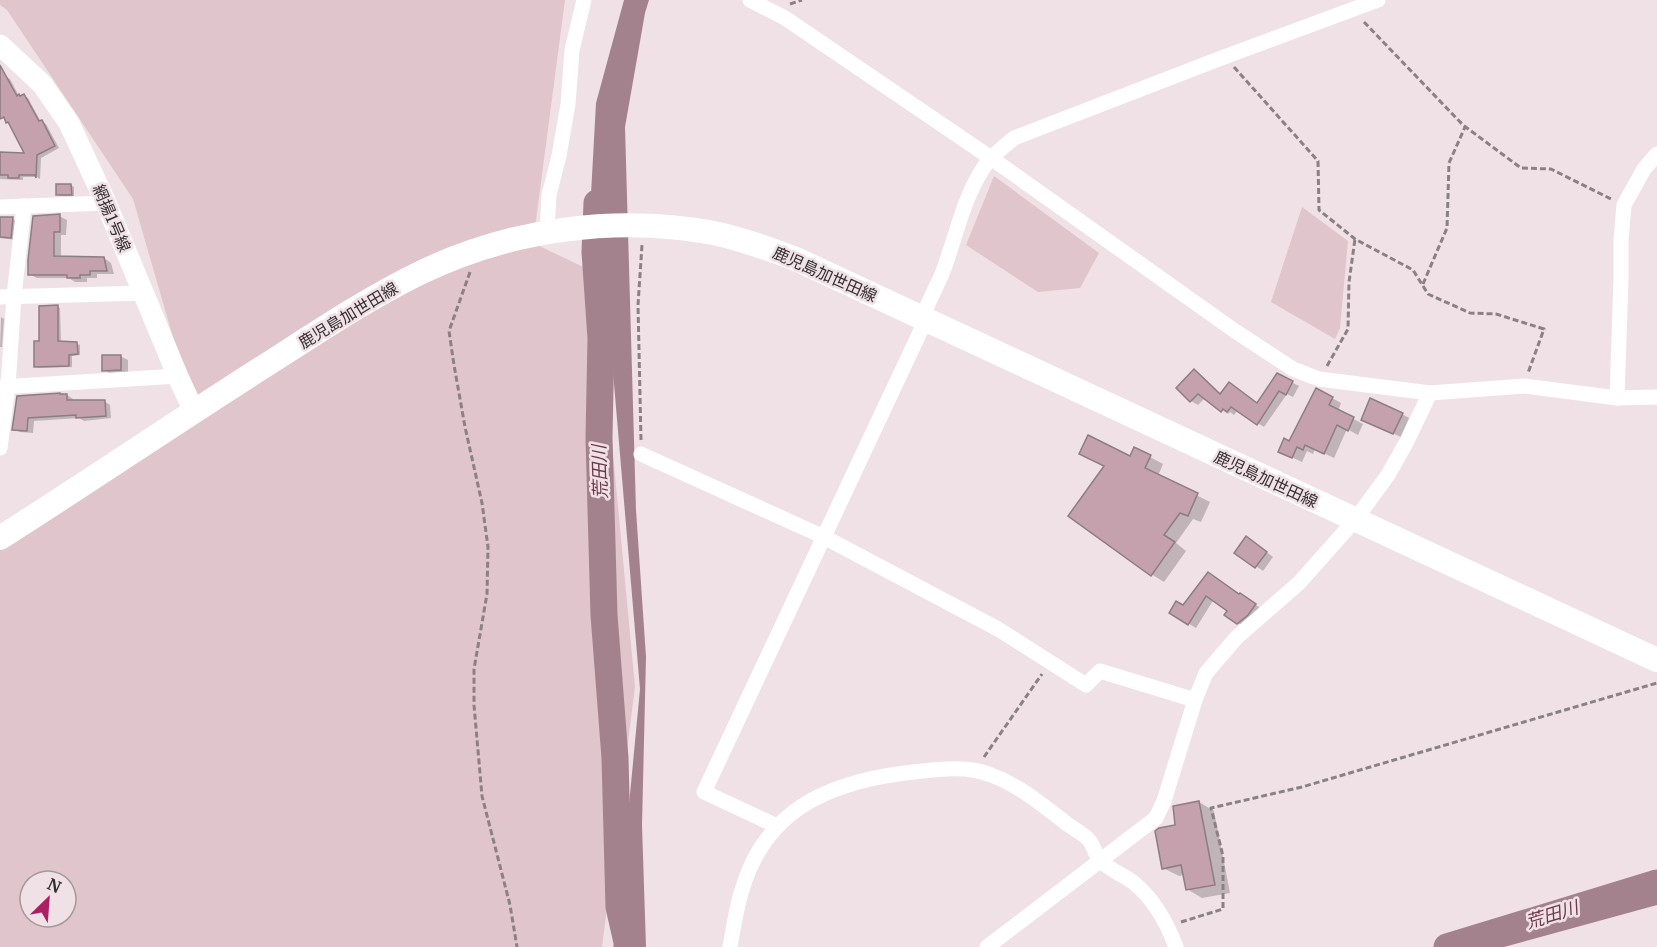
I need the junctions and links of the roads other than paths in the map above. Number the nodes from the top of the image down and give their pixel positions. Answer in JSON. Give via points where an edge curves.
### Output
{"nodes":[{"id":1,"x":584,"y":0,"type":"edge"},
{"id":2,"x":750,"y":0,"type":"edge"},
{"id":3,"x":1378,"y":0,"type":"edge"},
{"id":4,"x":0,"y":45,"type":"edge"},
{"id":5,"x":1657,"y":154,"type":"edge"},
{"id":6,"x":992,"y":158,"type":"junction"},
{"id":7,"x":106,"y":203,"type":"junction"},
{"id":8,"x":24,"y":206,"type":"junction"},
{"id":9,"x":0,"y":207,"type":"edge"},
{"id":10,"x":557,"y":230,"type":"junction"},
{"id":11,"x":143,"y":293,"type":"junction"},
{"id":12,"x":7,"y":296,"type":"edge"},
{"id":13,"x":922,"y":318,"type":"junction"},
{"id":14,"x":178,"y":376,"type":"junction"},
{"id":15,"x":4,"y":386,"type":"edge"},
{"id":16,"x":1430,"y":393,"type":"junction"},
{"id":17,"x":1657,"y":397,"type":"edge"},
{"id":18,"x":1617,"y":398,"type":"junction"},
{"id":19,"x":194,"y":411,"type":"junction"},
{"id":20,"x":0,"y":448,"type":"edge"},
{"id":21,"x":641,"y":454,"type":"road end"},
{"id":22,"x":1354,"y":520,"type":"junction"},
{"id":23,"x":1,"y":536,"type":"edge"},
{"id":24,"x":824,"y":537,"type":"junction"},
{"id":25,"x":1657,"y":660,"type":"edge"},
{"id":26,"x":1195,"y":700,"type":"junction"},
{"id":27,"x":777,"y":826,"type":"junction"},
{"id":28,"x":1100,"y":860,"type":"junction"},
{"id":29,"x":730,"y":947,"type":"edge"},
{"id":30,"x":987,"y":947,"type":"edge"},
{"id":31,"x":1176,"y":947,"type":"edge"}],
"edges":[{"from":1,"to":10,"type":"street","via":[[549,195]]},
{"from":2,"to":6,"type":"street","via":[[785,18]]},
{"from":3,"to":6,"type":"street","via":[[1014,138]]},
{"from":4,"to":7,"type":"street","name":"網揚1号線","via":[[42,84],[55,102],[69,123]]},
{"from":5,"to":18,"type":"street","via":[[1624,205]]},
{"from":6,"to":13,"type":"street","via":[[973,187]]},
{"from":6,"to":16,"type":"street","via":[[1293,369],[1319,380]]},
{"from":7,"to":8,"type":"street"},
{"from":7,"to":11,"type":"street","name":"網揚1号線"},
{"from":8,"to":9,"type":"street"},
{"from":8,"to":12,"type":"street"},
{"from":10,"to":13,"type":"main road","name":"鹿児島加世田線","via":[[643,226],[713,233],[747,241],[796,259]]},
{"from":10,"to":19,"type":"main road","name":"鹿児島加世田線","via":[[480,248],[423,272],[363,304]]},
{"from":11,"to":12,"type":"street"},
{"from":11,"to":14,"type":"street","name":"網揚1号線"},
{"from":12,"to":15,"type":"street"},
{"from":13,"to":22,"type":"main road","name":"鹿児島加世田線"},
{"from":13,"to":24,"type":"street","via":[[921,330]]},
{"from":14,"to":15,"type":"street"},
{"from":14,"to":19,"type":"street","name":"網揚1号線"},
{"from":15,"to":20,"type":"street"},
{"from":16,"to":18,"type":"street","via":[[1524,386]]},
{"from":16,"to":22,"type":"street","via":[[1388,475]]},
{"from":17,"to":18,"type":"street"},
{"from":19,"to":23,"type":"main road","name":"鹿児島加世田線"},
{"from":21,"to":24,"type":"street"},
{"from":22,"to":25,"type":"main road","name":"鹿児島加世田線"},
{"from":22,"to":26,"type":"street","via":[[1299,583],[1237,636],[1206,673]]},
{"from":24,"to":26,"type":"street","via":[[998,629],[1086,685],[1100,671]]},
{"from":24,"to":27,"type":"street","via":[[704,792]]},
{"from":26,"to":28,"type":"street","via":[[1164,801],[1155,818]]},
{"from":27,"to":28,"type":"street","via":[[807,802],[862,780],[925,771],[975,770],[1004,781],[1043,806],[1089,840]]},
{"from":27,"to":29,"type":"street","via":[[755,856],[740,894]]},
{"from":28,"to":30,"type":"street"},
{"from":28,"to":31,"type":"street","via":[[1151,899]]}]}
